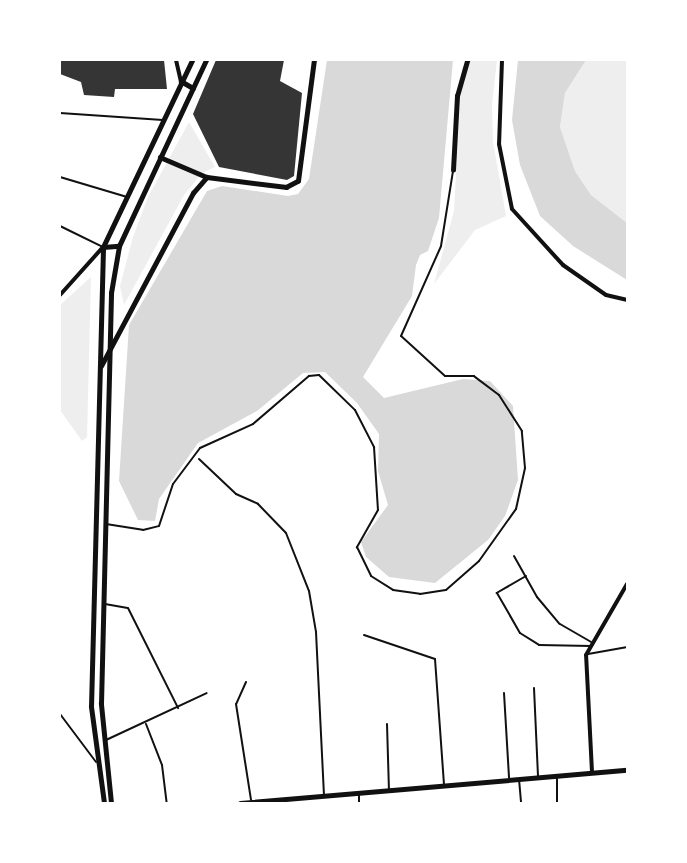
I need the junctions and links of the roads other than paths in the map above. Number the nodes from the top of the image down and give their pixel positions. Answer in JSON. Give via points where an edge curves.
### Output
{"nodes":[{"id":1,"x":176,"y":60,"type":"edge"},
{"id":2,"x":192,"y":60,"type":"edge"},
{"id":3,"x":206,"y":60,"type":"edge"},
{"id":4,"x":314,"y":60,"type":"edge"},
{"id":5,"x":467,"y":60,"type":"edge"},
{"id":6,"x":502,"y":60,"type":"edge"},
{"id":7,"x":181,"y":81,"type":"junction"},
{"id":8,"x":193,"y":88,"type":"junction"},
{"id":9,"x":60,"y":113,"type":"edge"},
{"id":10,"x":163,"y":120,"type":"junction"},
{"id":11,"x":160,"y":157,"type":"junction"},
{"id":12,"x":453,"y":170,"type":"joint"},
{"id":13,"x":60,"y":177,"type":"edge"},
{"id":14,"x":207,"y":178,"type":"junction"},
{"id":15,"x":127,"y":196,"type":"junction"},
{"id":16,"x":60,"y":226,"type":"edge"},
{"id":17,"x":119,"y":246,"type":"junction"},
{"id":18,"x":103,"y":247,"type":"junction"},
{"id":19,"x":60,"y":295,"type":"edge"},
{"id":20,"x":627,"y":300,"type":"edge"},
{"id":21,"x":110,"y":349,"type":"junction"},
{"id":22,"x":100,"y":367,"type":"junction"},
{"id":23,"x":199,"y":459,"type":"dead end"},
{"id":24,"x":106,"y":524,"type":"junction"},
{"id":25,"x":514,"y":556,"type":"dead end"},
{"id":26,"x":526,"y":576,"type":"junction"},
{"id":27,"x":627,"y":584,"type":"edge"},
{"id":28,"x":104,"y":603,"type":"junction"},
{"id":29,"x":364,"y":635,"type":"dead end"},
{"id":30,"x":592,"y":644,"type":"junction"},
{"id":31,"x":627,"y":647,"type":"edge"},
{"id":32,"x":586,"y":655,"type":"junction"},
{"id":33,"x":246,"y":682,"type":"dead end"},
{"id":34,"x":534,"y":688,"type":"dead end"},
{"id":35,"x":207,"y":693,"type":"dead end"},
{"id":36,"x":504,"y":693,"type":"dead end"},
{"id":37,"x":178,"y":708,"type":"junction"},
{"id":38,"x":60,"y":714,"type":"edge"},
{"id":39,"x":145,"y":723,"type":"junction"},
{"id":40,"x":387,"y":724,"type":"dead end"},
{"id":41,"x":106,"y":740,"type":"junction"},
{"id":42,"x":96,"y":762,"type":"junction"},
{"id":43,"x":627,"y":770,"type":"edge"},
{"id":44,"x":592,"y":772,"type":"junction"},
{"id":45,"x":557,"y":775,"type":"junction"},
{"id":46,"x":538,"y":776,"type":"junction"},
{"id":47,"x":519,"y":777,"type":"junction"},
{"id":48,"x":509,"y":778,"type":"junction"},
{"id":49,"x":444,"y":784,"type":"junction"},
{"id":50,"x":389,"y":790,"type":"junction"},
{"id":51,"x":359,"y":793,"type":"junction"},
{"id":52,"x":324,"y":797,"type":"junction"},
{"id":53,"x":286,"y":801,"type":"edge"},
{"id":54,"x":251,"y":802,"type":"edge"},
{"id":55,"x":104,"y":803,"type":"edge"},
{"id":56,"x":111,"y":803,"type":"edge"},
{"id":57,"x":167,"y":803,"type":"edge"},
{"id":58,"x":240,"y":803,"type":"edge"},
{"id":59,"x":359,"y":803,"type":"edge"},
{"id":60,"x":521,"y":803,"type":"edge"},
{"id":61,"x":556,"y":803,"type":"edge"}],
"edges":[{"from":1,"to":7,"type":"street"},
{"from":2,"to":7,"type":"street"},
{"from":3,"to":8,"type":"street"},
{"from":4,"to":14,"type":"street","via":[[298,181],[286,187]]},
{"from":5,"to":12,"type":"street","via":[[457,96]]},
{"from":6,"to":20,"type":"street","via":[[499,144],[512,209],[563,265],[606,296]]},
{"from":7,"to":8,"type":"street"},
{"from":7,"to":10,"type":"street"},
{"from":8,"to":11,"type":"street"},
{"from":9,"to":10,"type":"lane"},
{"from":10,"to":15,"type":"street"},
{"from":11,"to":14,"type":"street"},
{"from":11,"to":17,"type":"street"},
{"from":12,"to":24,"type":"lane","via":[[441,246],[401,336],[444,376],[474,376],[499,395],[522,431],[524,468],[516,510],[479,561],[446,590],[420,594],[393,590],[371,576],[357,547],[361,533],[378,510],[374,447],[355,410],[319,375],[309,376],[253,424],[200,448],[173,484],[159,526],[143,530]]},
{"from":13,"to":15,"type":"lane"},
{"from":14,"to":21,"type":"street","via":[[193,193]]},
{"from":15,"to":18,"type":"street"},
{"from":16,"to":18,"type":"lane"},
{"from":17,"to":18,"type":"street"},
{"from":17,"to":21,"type":"street","via":[[111,292]]},
{"from":18,"to":19,"type":"street"},
{"from":18,"to":22,"type":"street"},
{"from":21,"to":22,"type":"street"},
{"from":21,"to":24,"type":"street"},
{"from":22,"to":42,"type":"street","via":[[91,633]]},
{"from":23,"to":52,"type":"lane","via":[[236,494],[258,504],[286,533],[309,591],[316,632]]},
{"from":24,"to":28,"type":"street"},
{"from":25,"to":26,"type":"lane"},
{"from":26,"to":30,"type":"lane","via":[[560,624]]},
{"from":26,"to":30,"type":"lane","via":[[497,593],[520,633],[539,644]]},
{"from":27,"to":30,"type":"street"},
{"from":28,"to":37,"type":"lane","via":[[128,608]]},
{"from":28,"to":41,"type":"street","via":[[101,704]]},
{"from":29,"to":49,"type":"lane","via":[[435,659]]},
{"from":30,"to":32,"type":"street"},
{"from":31,"to":32,"type":"lane"},
{"from":32,"to":44,"type":"street"},
{"from":33,"to":54,"type":"lane","via":[[236,704]]},
{"from":34,"to":46,"type":"lane"},
{"from":35,"to":37,"type":"lane"},
{"from":36,"to":48,"type":"lane"},
{"from":37,"to":39,"type":"lane"},
{"from":38,"to":42,"type":"lane"},
{"from":39,"to":41,"type":"lane"},
{"from":39,"to":57,"type":"lane","via":[[162,764]]},
{"from":40,"to":50,"type":"lane"},
{"from":41,"to":56,"type":"street"},
{"from":42,"to":55,"type":"street"},
{"from":43,"to":44,"type":"main road"},
{"from":44,"to":45,"type":"main road"},
{"from":45,"to":46,"type":"main road"},
{"from":45,"to":61,"type":"lane"},
{"from":46,"to":47,"type":"main road"},
{"from":47,"to":48,"type":"main road"},
{"from":47,"to":60,"type":"lane"},
{"from":48,"to":49,"type":"main road"},
{"from":49,"to":50,"type":"main road"},
{"from":50,"to":51,"type":"main road"},
{"from":51,"to":52,"type":"main road"},
{"from":51,"to":59,"type":"lane"},
{"from":52,"to":53,"type":"main road"},
{"from":53,"to":54,"type":"main road"},
{"from":54,"to":58,"type":"main road"}]}
